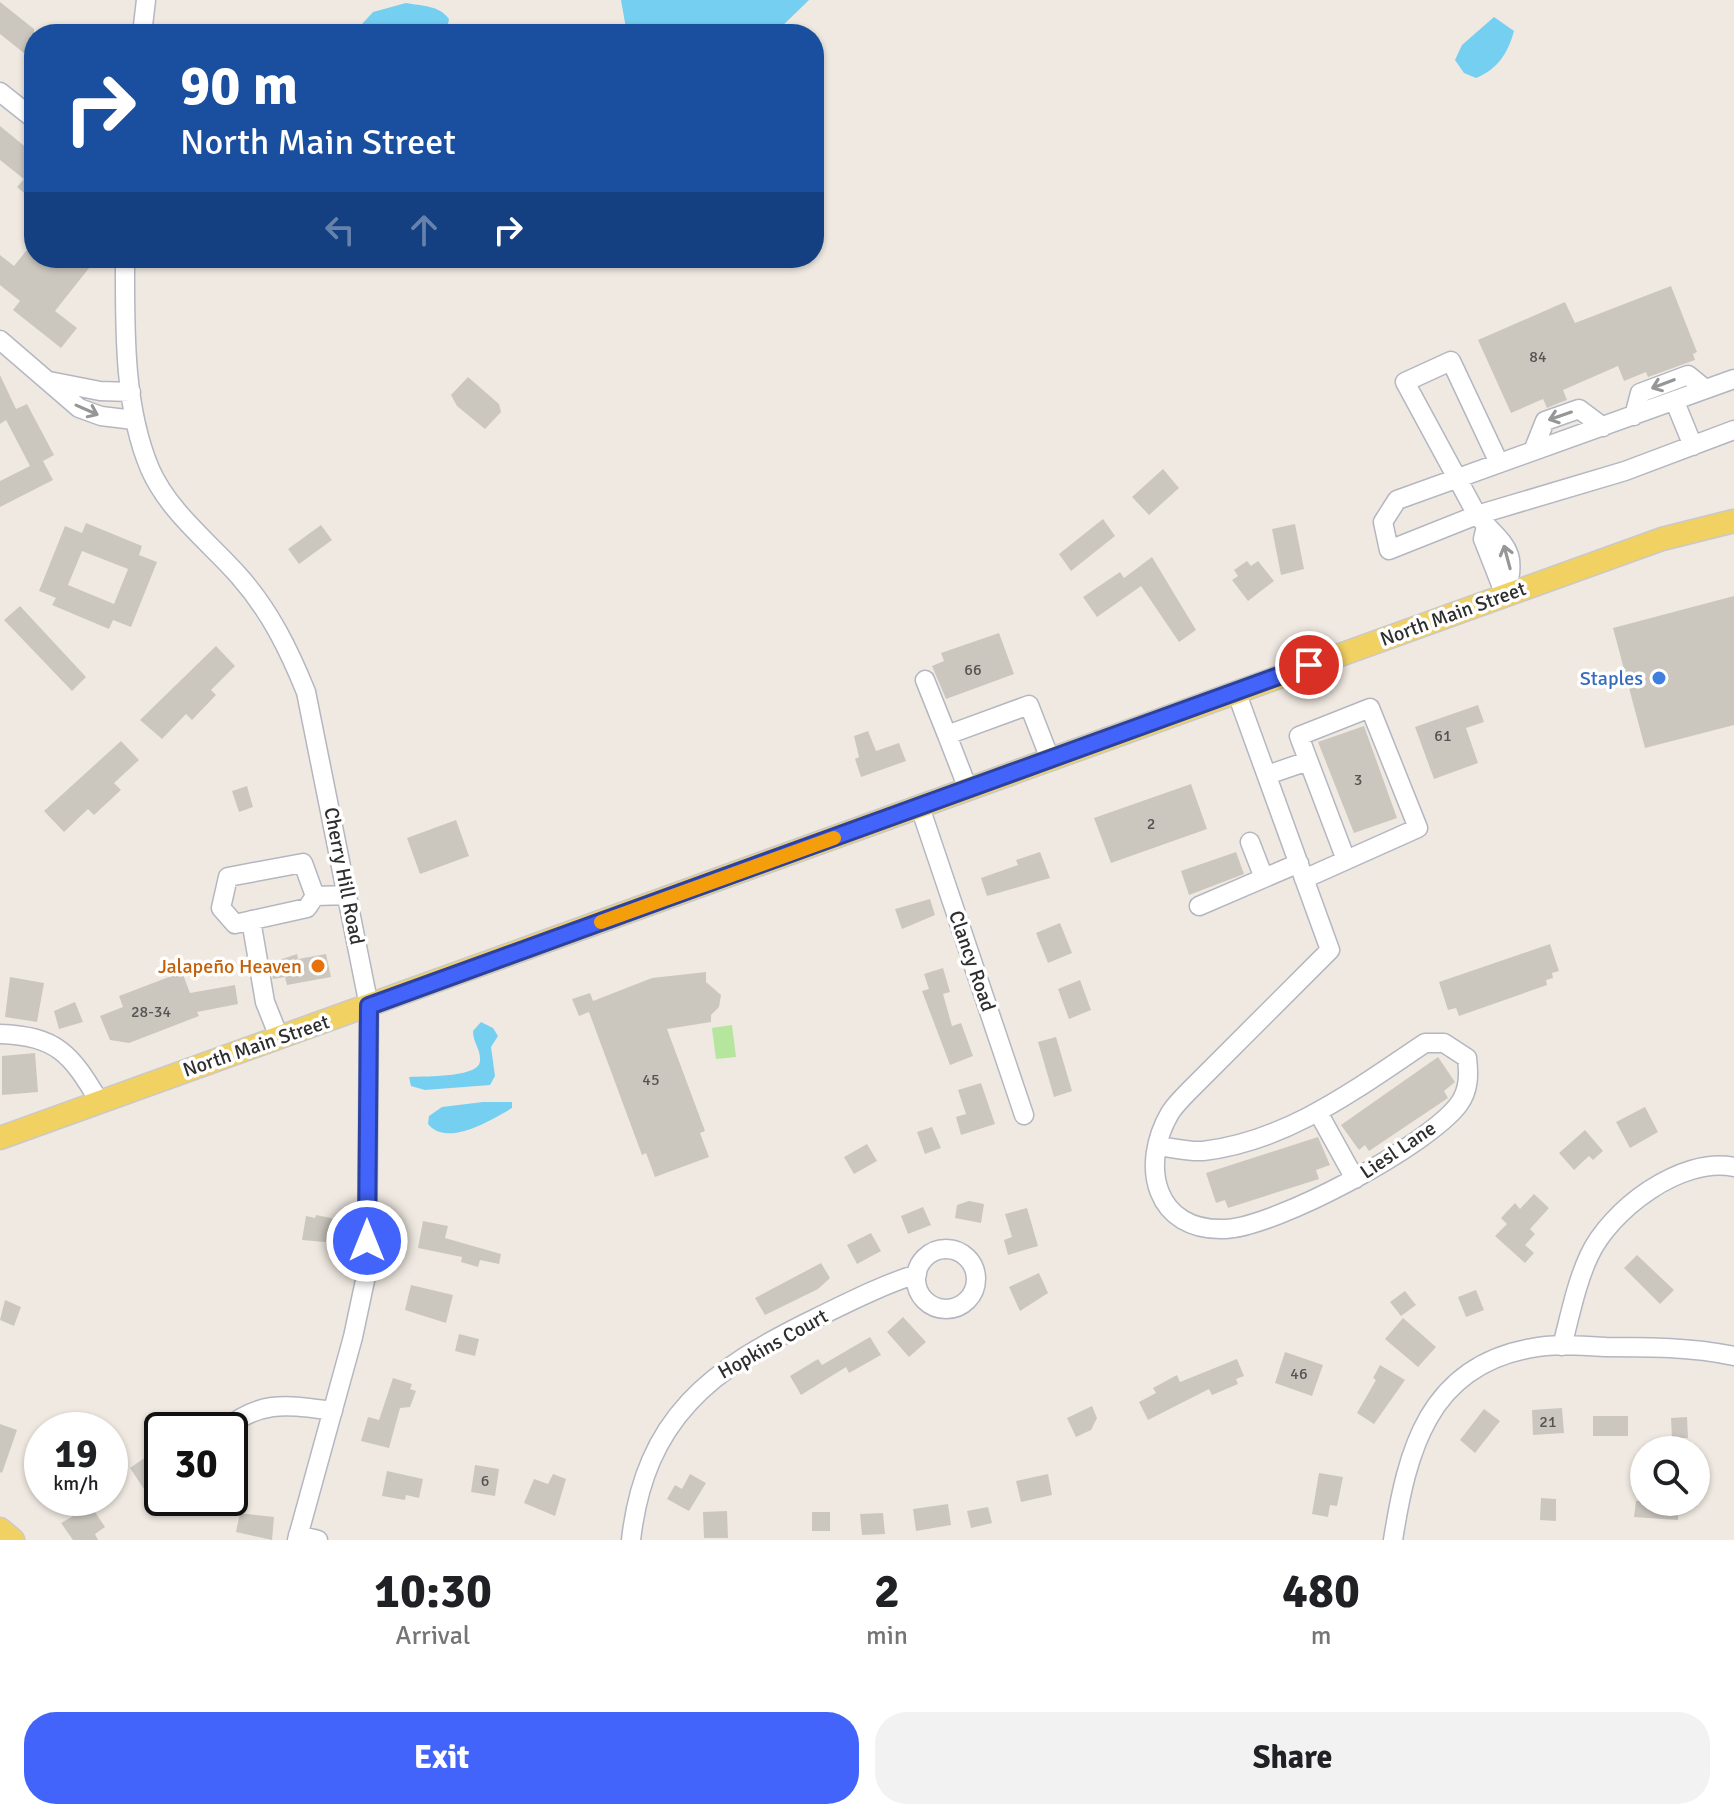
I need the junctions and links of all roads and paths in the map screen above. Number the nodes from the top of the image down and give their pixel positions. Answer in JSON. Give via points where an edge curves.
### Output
{"nodes":[{"id":1,"x":146,"y":0,"type":"edge"},
{"id":2,"x":143,"y":24,"type":"edge"},
{"id":3,"x":0,"y":92,"type":"edge"},
{"id":4,"x":24,"y":111,"type":"edge"},
{"id":5,"x":125,"y":268,"type":"edge"},
{"id":6,"x":0,"y":340,"type":"edge"},
{"id":7,"x":1734,"y":379,"type":"edge"},
{"id":8,"x":49,"y":381,"type":"junction"},
{"id":9,"x":1704,"y":388,"type":"junction"},
{"id":10,"x":131,"y":392,"type":"junction"},
{"id":11,"x":1675,"y":402,"type":"junction"},
{"id":12,"x":1634,"y":416,"type":"junction"},
{"id":13,"x":134,"y":420,"type":"junction"},
{"id":14,"x":1734,"y":430,"type":"edge"},
{"id":15,"x":1693,"y":446,"type":"junction"},
{"id":16,"x":1499,"y":463,"type":"junction"},
{"id":17,"x":1455,"y":480,"type":"junction"},
{"id":18,"x":1481,"y":520,"type":"junction"},
{"id":19,"x":1734,"y":521,"type":"edge"},
{"id":20,"x":1505,"y":595,"type":"junction"},
{"id":21,"x":925,"y":680,"type":"dead end"},
{"id":22,"x":1236,"y":691,"type":"junction"},
{"id":23,"x":947,"y":735,"type":"junction"},
{"id":24,"x":1050,"y":759,"type":"junction"},
{"id":25,"x":1308,"y":761,"type":"junction"},
{"id":26,"x":1267,"y":775,"type":"junction"},
{"id":27,"x":968,"y":789,"type":"junction"},
{"id":28,"x":920,"y":807,"type":"junction"},
{"id":29,"x":1250,"y":842,"type":"dead end"},
{"id":30,"x":1346,"y":860,"type":"junction"},
{"id":31,"x":1301,"y":871,"type":"junction"},
{"id":32,"x":1264,"y":878,"type":"junction"},
{"id":33,"x":348,"y":895,"type":"junction"},
{"id":34,"x":315,"y":896,"type":"junction"},
{"id":35,"x":1199,"y":906,"type":"dead end"},
{"id":36,"x":251,"y":920,"type":"junction"},
{"id":37,"x":369,"y":1006,"type":"junction"},
{"id":38,"x":0,"y":1034,"type":"edge"},
{"id":39,"x":279,"y":1037,"type":"junction"},
{"id":40,"x":99,"y":1101,"type":"junction"},
{"id":41,"x":1319,"y":1114,"type":"junction"},
{"id":42,"x":1024,"y":1115,"type":"dead end"},
{"id":43,"x":0,"y":1138,"type":"edge"},
{"id":44,"x":1159,"y":1146,"type":"junction"},
{"id":45,"x":1734,"y":1167,"type":"edge"},
{"id":46,"x":1355,"y":1179,"type":"junction"},
{"id":47,"x":917,"y":1274,"type":"dead end"},
{"id":48,"x":1562,"y":1346,"type":"junction"},
{"id":49,"x":1734,"y":1356,"type":"edge"},
{"id":50,"x":333,"y":1411,"type":"junction"},
{"id":51,"x":248,"y":1414,"type":"edge"},
{"id":52,"x":0,"y":1529,"type":"edge"},
{"id":53,"x":297,"y":1538,"type":"edge"},
{"id":54,"x":13,"y":1540,"type":"edge"},
{"id":55,"x":318,"y":1540,"type":"edge"},
{"id":56,"x":631,"y":1540,"type":"edge"},
{"id":57,"x":1393,"y":1540,"type":"edge"}],
"edges":[{"from":1,"to":2,"type":"street"},
{"from":3,"to":4,"type":"street"},
{"from":5,"to":10,"type":"street","name":"Cherry Hill Road"},
{"from":6,"to":8,"type":"street"},
{"from":7,"to":9,"type":"street"},
{"from":8,"to":10,"type":"street"},
{"from":8,"to":13,"type":"street","one_way":true,"via":[[79,408]]},
{"from":9,"to":11,"type":"street"},
{"from":9,"to":12,"type":"street","one_way":true,"via":[[1688,375],[1640,393]]},
{"from":10,"to":13,"type":"street","name":"Cherry Hill Road"},
{"from":11,"to":12,"type":"street"},
{"from":11,"to":15,"type":"street"},
{"from":12,"to":16,"type":"street"},
{"from":13,"to":33,"type":"street","name":"Cherry Hill Road","via":[[151,471],[182,517],[270,616],[290,652],[306,692]]},
{"from":14,"to":15,"type":"street"},
{"from":15,"to":18,"type":"street"},
{"from":16,"to":17,"type":"street"},
{"from":16,"to":17,"type":"street","via":[[1451,361],[1405,382]]},
{"from":17,"to":18,"type":"street"},
{"from":17,"to":18,"type":"street","via":[[1397,500],[1383,522],[1389,550]]},
{"from":18,"to":20,"type":"street"},
{"from":19,"to":20,"type":"main road","name":"North Main Street","via":[[1662,539]]},
{"from":20,"to":22,"type":"main road","name":"North Main Street"},
{"from":21,"to":23,"type":"street"},
{"from":22,"to":24,"type":"main road","name":"North Main Street"},
{"from":22,"to":26,"type":"street","name":"Liesl Lane"},
{"from":23,"to":24,"type":"street","via":[[1029,705]]},
{"from":23,"to":27,"type":"street"},
{"from":24,"to":27,"type":"main road","name":"North Main Street"},
{"from":25,"to":26,"type":"street"},
{"from":25,"to":30,"type":"street"},
{"from":25,"to":30,"type":"street","via":[[1299,736],[1370,708],[1418,828]]},
{"from":26,"to":31,"type":"street","name":"Liesl Lane"},
{"from":27,"to":28,"type":"main road","name":"North Main Street"},
{"from":28,"to":37,"type":"main road","name":"North Main Street"},
{"from":28,"to":42,"type":"street","name":"Clancy Road"},
{"from":29,"to":32,"type":"street"},
{"from":30,"to":31,"type":"street"},
{"from":31,"to":32,"type":"street"},
{"from":31,"to":44,"type":"street","name":"Liesl Lane","via":[[1330,950],[1190,1090],[1170,1114]]},
{"from":32,"to":35,"type":"street"},
{"from":33,"to":34,"type":"street"},
{"from":33,"to":37,"type":"street","name":"Cherry Hill Road"},
{"from":34,"to":36,"type":"street","via":[[307,908]]},
{"from":34,"to":36,"type":"street","via":[[303,863],[228,877],[221,908],[235,924]]},
{"from":36,"to":39,"type":"street","via":[[265,1002]]},
{"from":37,"to":39,"type":"main road","name":"North Main Street"},
{"from":37,"to":50,"type":"street","name":"Cherry Hill Road","via":[[367,1271]]},
{"from":38,"to":40,"type":"street","via":[[28,1035],[53,1044],[76,1061]]},
{"from":39,"to":40,"type":"main road","name":"North Main Street"},
{"from":40,"to":43,"type":"main road","name":"North Main Street"},
{"from":41,"to":44,"type":"street","name":"Liesl Lane","via":[[1247,1141],[1200,1151]]},
{"from":41,"to":46,"type":"street"},
{"from":41,"to":46,"type":"street","name":"Liesl Lane","via":[[1425,1043],[1444,1043],[1467,1058],[1469,1081],[1459,1105],[1420,1139]]},
{"from":44,"to":46,"type":"street","name":"Liesl Lane","via":[[1154,1175],[1161,1201],[1185,1223],[1226,1229],[1300,1206]]},
{"from":45,"to":48,"type":"street","via":[[1708,1165],[1656,1185],[1599,1238],[1579,1282]]},
{"from":47,"to":56,"type":"street","name":"Hopkins Court","via":[[796,1328],[711,1378],[685,1403],[651,1460],[636,1497]]},
{"from":48,"to":49,"type":"street","via":[[1696,1348]]},
{"from":48,"to":57,"type":"street","via":[[1509,1354],[1453,1385],[1432,1410],[1409,1454]]},
{"from":50,"to":51,"type":"street","via":[[293,1405]]},
{"from":50,"to":53,"type":"street","name":"Cherry Hill Road"},
{"from":52,"to":54,"type":"main road"},
{"from":53,"to":55,"type":"street"}]}
